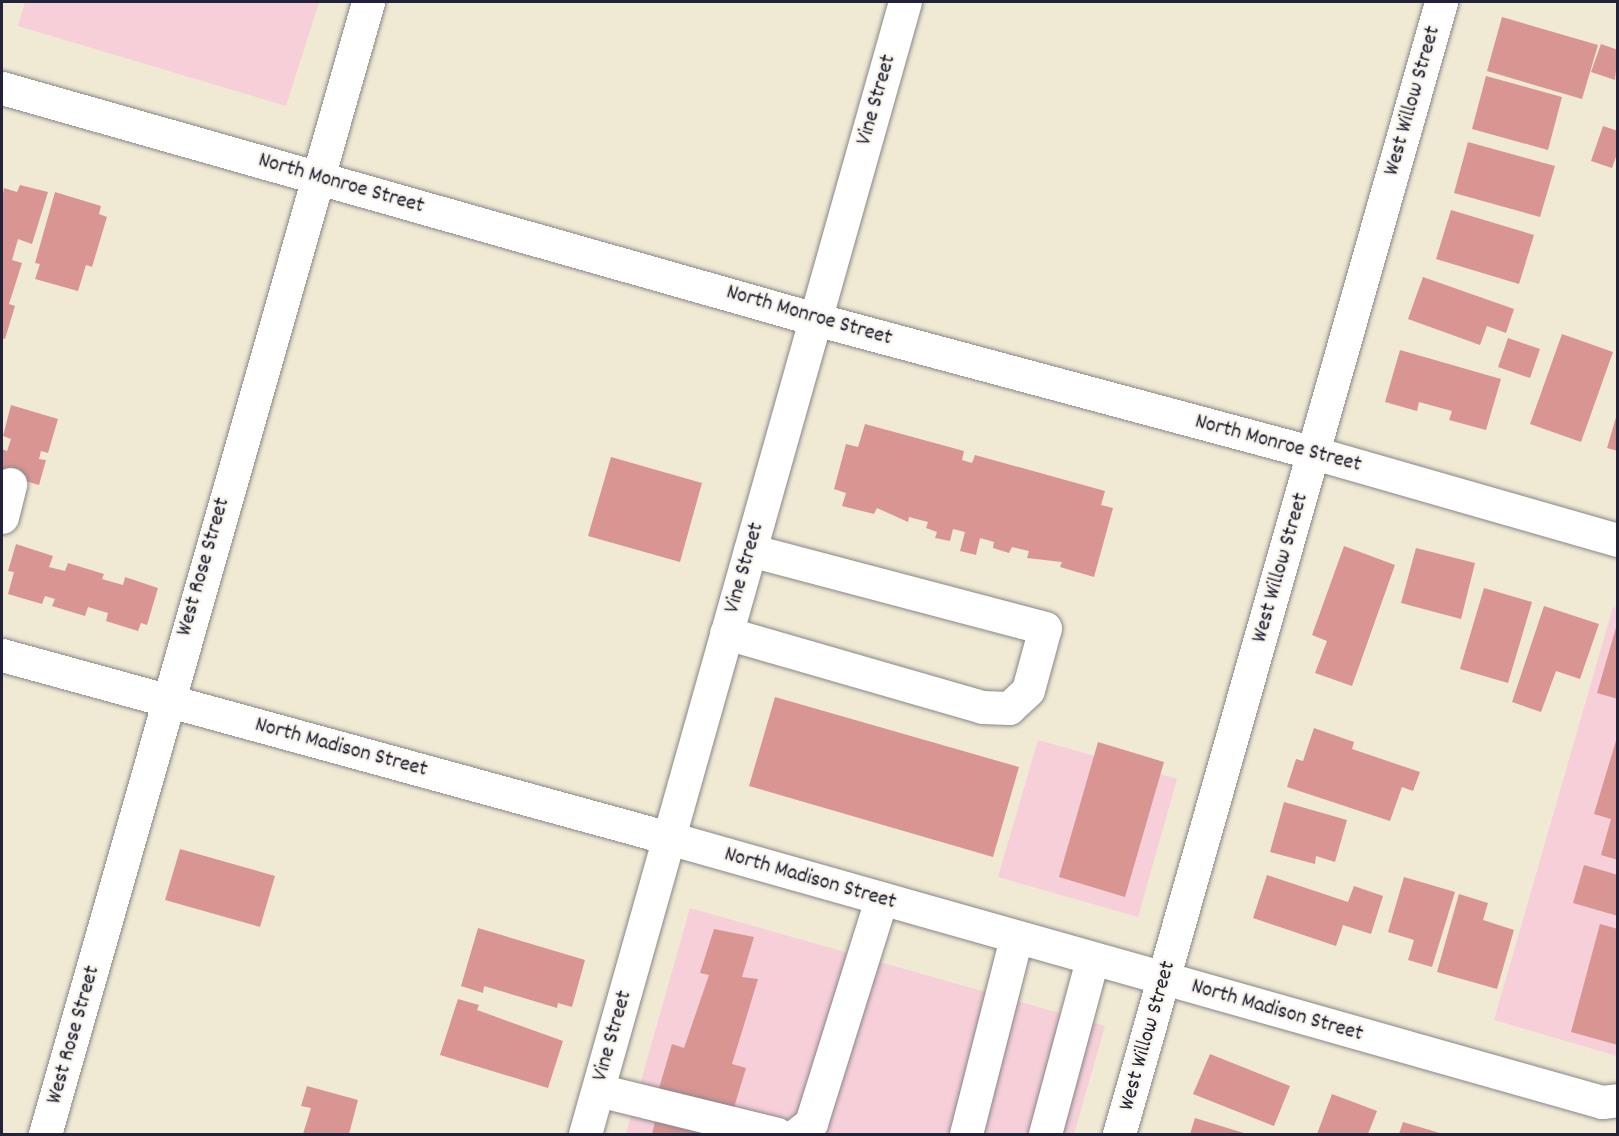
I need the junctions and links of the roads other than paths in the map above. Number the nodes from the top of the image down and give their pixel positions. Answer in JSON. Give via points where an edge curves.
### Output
{"nodes":[{"id":1,"x":368,"y":2,"type":"edge"},
{"id":2,"x":905,"y":2,"type":"edge"},
{"id":3,"x":1441,"y":2,"type":"edge"},
{"id":4,"x":2,"y":88,"type":"edge"},
{"id":5,"x":318,"y":177,"type":"junction"},
{"id":6,"x":815,"y":319,"type":"junction"},
{"id":7,"x":1314,"y":453,"type":"junction"},
{"id":8,"x":10,"y":484,"type":"dead end"},
{"id":9,"x":2,"y":517,"type":"edge"},
{"id":10,"x":1617,"y":540,"type":"edge"},
{"id":11,"x":750,"y":550,"type":"junction"},
{"id":12,"x":726,"y":633,"type":"junction"},
{"id":13,"x":2,"y":655,"type":"edge"},
{"id":14,"x":168,"y":701,"type":"junction"},
{"id":15,"x":669,"y":838,"type":"junction"},
{"id":16,"x":881,"y":899,"type":"junction"},
{"id":17,"x":1016,"y":938,"type":"junction"},
{"id":18,"x":1092,"y":960,"type":"junction"},
{"id":19,"x":1164,"y":980,"type":"junction"},
{"id":20,"x":598,"y":1090,"type":"junction"},
{"id":21,"x":1617,"y":1100,"type":"edge"},
{"id":22,"x":804,"y":1129,"type":"edge"},
{"id":23,"x":45,"y":1134,"type":"edge"},
{"id":24,"x":585,"y":1134,"type":"edge"},
{"id":25,"x":777,"y":1134,"type":"edge"},
{"id":26,"x":966,"y":1134,"type":"edge"},
{"id":27,"x":1045,"y":1134,"type":"edge"},
{"id":28,"x":1119,"y":1134,"type":"edge"}],
"edges":[{"from":1,"to":5,"type":"street","name":"West Rose Street"},
{"from":2,"to":6,"type":"street","name":"Vine Street"},
{"from":3,"to":7,"type":"street","name":"West Willow Street"},
{"from":4,"to":5,"type":"street","name":"North Monroe Street"},
{"from":5,"to":6,"type":"street","name":"North Monroe Street"},
{"from":5,"to":14,"type":"street","name":"West Rose Street"},
{"from":6,"to":7,"type":"street","name":"North Monroe Street"},
{"from":6,"to":11,"type":"street","name":"Vine Street"},
{"from":7,"to":10,"type":"street","name":"North Monroe Street"},
{"from":7,"to":19,"type":"street","name":"West Willow Street"},
{"from":8,"to":9,"type":"street"},
{"from":11,"to":12,"type":"street","name":"Vine Street"},
{"from":11,"to":12,"type":"street","via":[[1045,628],[1028,690],[1009,708],[982,707]]},
{"from":12,"to":15,"type":"street","name":"Vine Street"},
{"from":13,"to":14,"type":"street","name":"North Madison Street"},
{"from":14,"to":15,"type":"street","name":"North Madison Street"},
{"from":14,"to":23,"type":"street","name":"West Rose Street"},
{"from":15,"to":16,"type":"street","name":"North Madison Street"},
{"from":15,"to":20,"type":"street","name":"Vine Street"},
{"from":16,"to":17,"type":"street","name":"North Madison Street"},
{"from":16,"to":22,"type":"street"},
{"from":17,"to":18,"type":"street","name":"North Madison Street"},
{"from":17,"to":26,"type":"street"},
{"from":18,"to":19,"type":"street","name":"North Madison Street"},
{"from":18,"to":27,"type":"street"},
{"from":19,"to":21,"type":"street","name":"North Madison Street","via":[[1602,1102]]},
{"from":19,"to":28,"type":"street","name":"West Willow Street"},
{"from":20,"to":24,"type":"street","name":"Vine Street"},
{"from":20,"to":25,"type":"street"}]}
